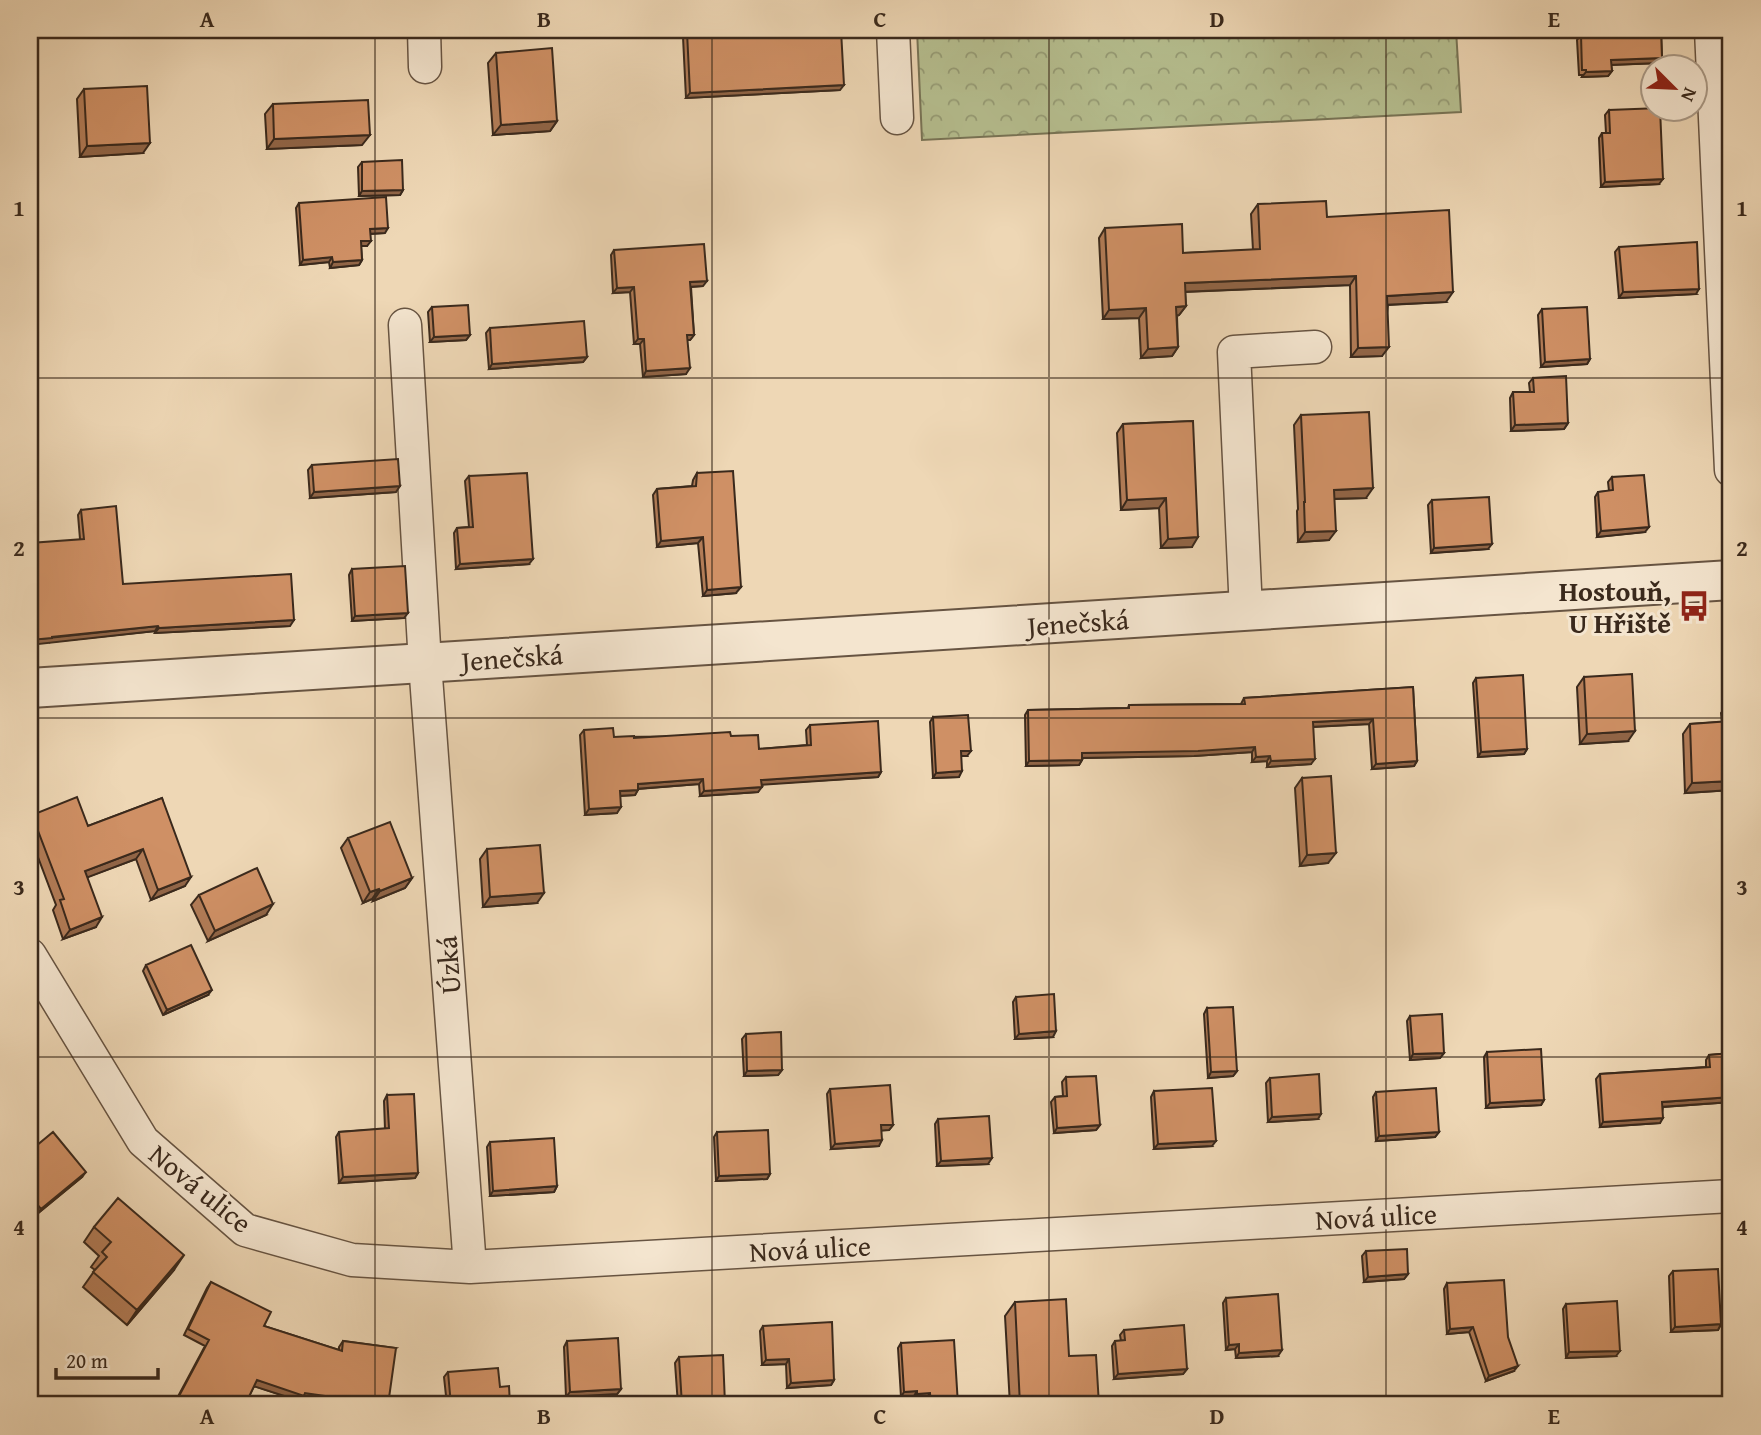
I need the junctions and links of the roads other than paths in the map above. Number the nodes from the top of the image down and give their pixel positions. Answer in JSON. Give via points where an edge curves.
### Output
{"nodes":[{"id":1,"x":424,"y":30,"type":"edge"},
{"id":2,"x":893,"y":30,"type":"edge"},
{"id":3,"x":1711,"y":30,"type":"edge"},
{"id":4,"x":425,"y":68,"type":"dead end"},
{"id":5,"x":897,"y":118,"type":"dead end"},
{"id":6,"x":405,"y":325,"type":"dead end"},
{"id":7,"x":1315,"y":347,"type":"dead end"},
{"id":8,"x":1731,"y":470,"type":"edge"},
{"id":9,"x":1731,"y":580,"type":"edge"},
{"id":10,"x":1245,"y":611,"type":"junction"},
{"id":11,"x":425,"y":663,"type":"junction"},
{"id":12,"x":30,"y":688,"type":"edge"},
{"id":13,"x":30,"y":955,"type":"edge"},
{"id":14,"x":1731,"y":1196,"type":"edge"},
{"id":15,"x":470,"y":1267,"type":"junction"}],
"edges":[{"from":1,"to":4,"type":"street"},
{"from":2,"to":5,"type":"street"},
{"from":3,"to":8,"type":"street"},
{"from":6,"to":11,"type":"street","name":"Jenečská"},
{"from":7,"to":10,"type":"street","via":[[1234,352]]},
{"from":9,"to":10,"type":"street","name":"Jenečská"},
{"from":10,"to":11,"type":"street","name":"Jenečská"},
{"from":11,"to":12,"type":"street","name":"Jenečská"},
{"from":11,"to":15,"type":"street","name":"Úzká"},
{"from":13,"to":15,"type":"street","name":"Nová ulice","via":[[143,1141],[245,1230],[352,1260]]},
{"from":14,"to":15,"type":"street","name":"Nová ulice"}]}
